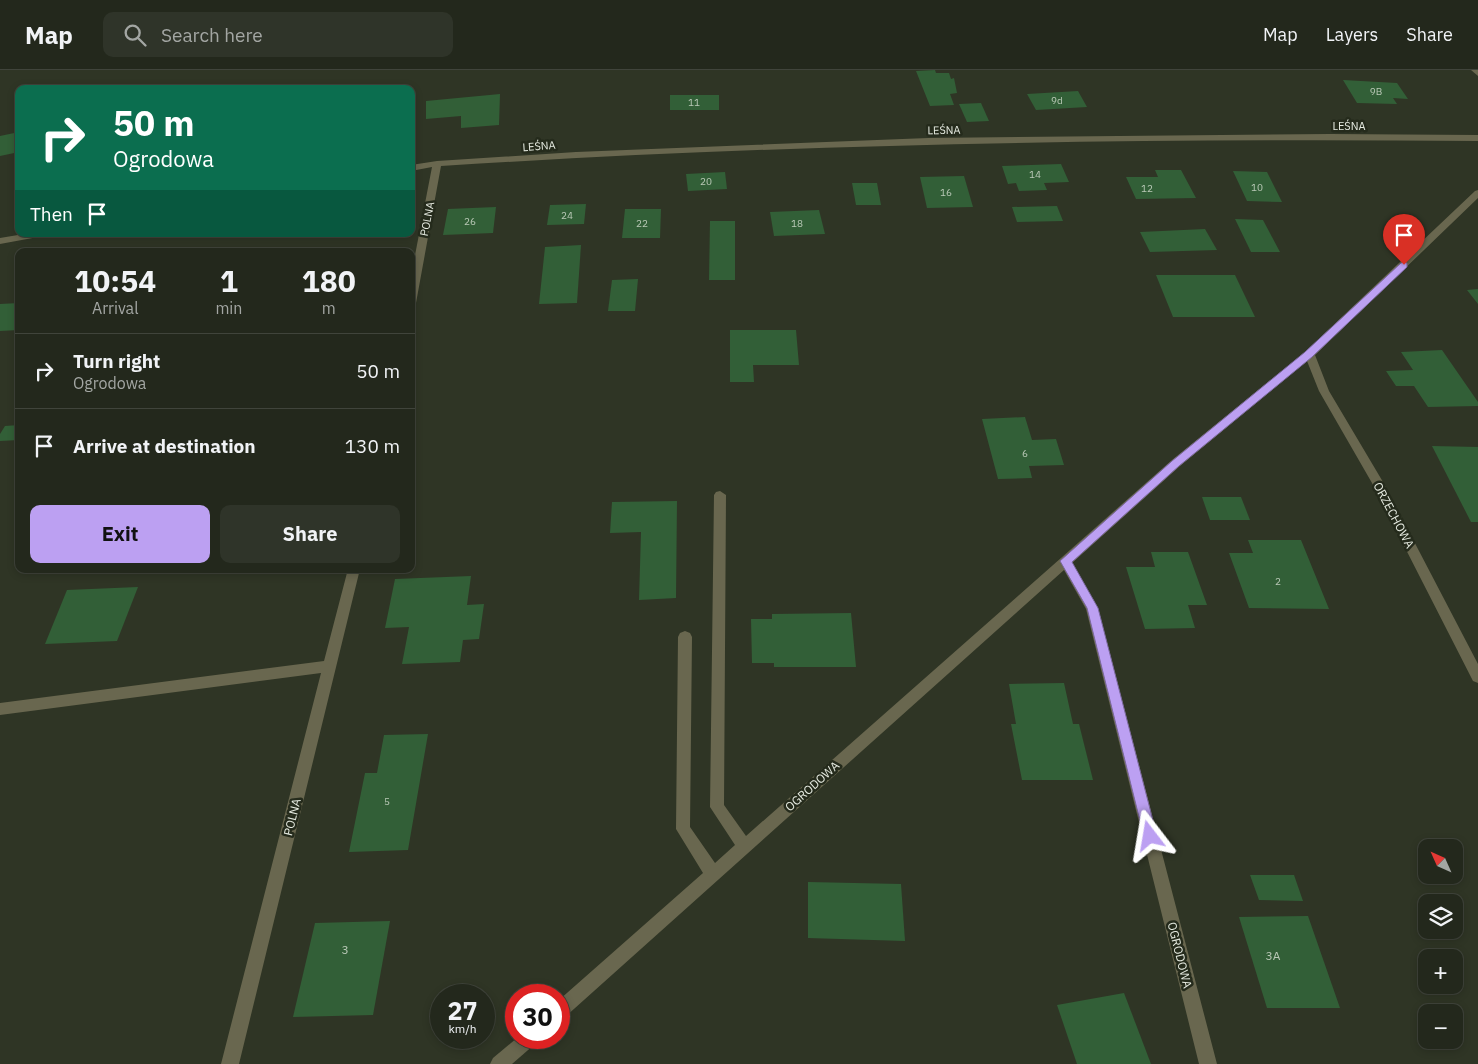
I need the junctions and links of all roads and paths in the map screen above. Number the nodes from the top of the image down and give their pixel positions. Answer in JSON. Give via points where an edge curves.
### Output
{"nodes":[{"id":1,"x":1475,"y":70,"type":"edge"},
{"id":2,"x":1478,"y":74,"type":"edge"},
{"id":3,"x":1478,"y":138,"type":"edge"},
{"id":4,"x":437,"y":164,"type":"junction"},
{"id":5,"x":415,"y":167,"type":"edge"},
{"id":6,"x":1478,"y":193,"type":"edge"},
{"id":7,"x":24,"y":237,"type":"edge"},
{"id":8,"x":0,"y":242,"type":"edge"},
{"id":9,"x":415,"y":282,"type":"edge"},
{"id":10,"x":1309,"y":354,"type":"junction"},
{"id":11,"x":720,"y":495,"type":"dead end"},
{"id":12,"x":1065,"y":561,"type":"junction"},
{"id":13,"x":353,"y":573,"type":"edge"},
{"id":14,"x":685,"y":637,"type":"dead end"},
{"id":15,"x":330,"y":666,"type":"junction"},
{"id":16,"x":1478,"y":677,"type":"edge"},
{"id":17,"x":0,"y":709,"type":"edge"},
{"id":18,"x":744,"y":846,"type":"junction"},
{"id":19,"x":713,"y":874,"type":"junction"},
{"id":20,"x":570,"y":1001,"type":"edge"},
{"id":21,"x":516,"y":1049,"type":"edge"},
{"id":22,"x":230,"y":1064,"type":"edge"},
{"id":23,"x":499,"y":1064,"type":"edge"},
{"id":24,"x":1208,"y":1064,"type":"edge"}],
"edges":[{"from":1,"to":2,"type":"street"},
{"from":3,"to":4,"type":"street","name":"LEŚNA","via":[[928,141]]},
{"from":4,"to":5,"type":"street","name":"LEŚNA"},
{"from":4,"to":9,"type":"street","name":"POLNA"},
{"from":6,"to":10,"type":"street","name":"OGRODOWA"},
{"from":7,"to":8,"type":"street"},
{"from":10,"to":12,"type":"street","name":"OGRODOWA","via":[[1176,463]]},
{"from":10,"to":16,"type":"street","name":"ORZECHOWA","via":[[1324,391],[1377,482]]},
{"from":11,"to":18,"type":"street","via":[[717,807]]},
{"from":12,"to":18,"type":"street","name":"OGRODOWA"},
{"from":12,"to":24,"type":"street","name":"OGRODOWA","via":[[1092,608]]},
{"from":13,"to":15,"type":"street","name":"POLNA"},
{"from":14,"to":19,"type":"street","via":[[683,829]]},
{"from":15,"to":17,"type":"street"},
{"from":15,"to":22,"type":"street","name":"POLNA"},
{"from":18,"to":19,"type":"street","name":"OGRODOWA"},
{"from":19,"to":20,"type":"street","name":"OGRODOWA"},
{"from":21,"to":23,"type":"street"}]}
